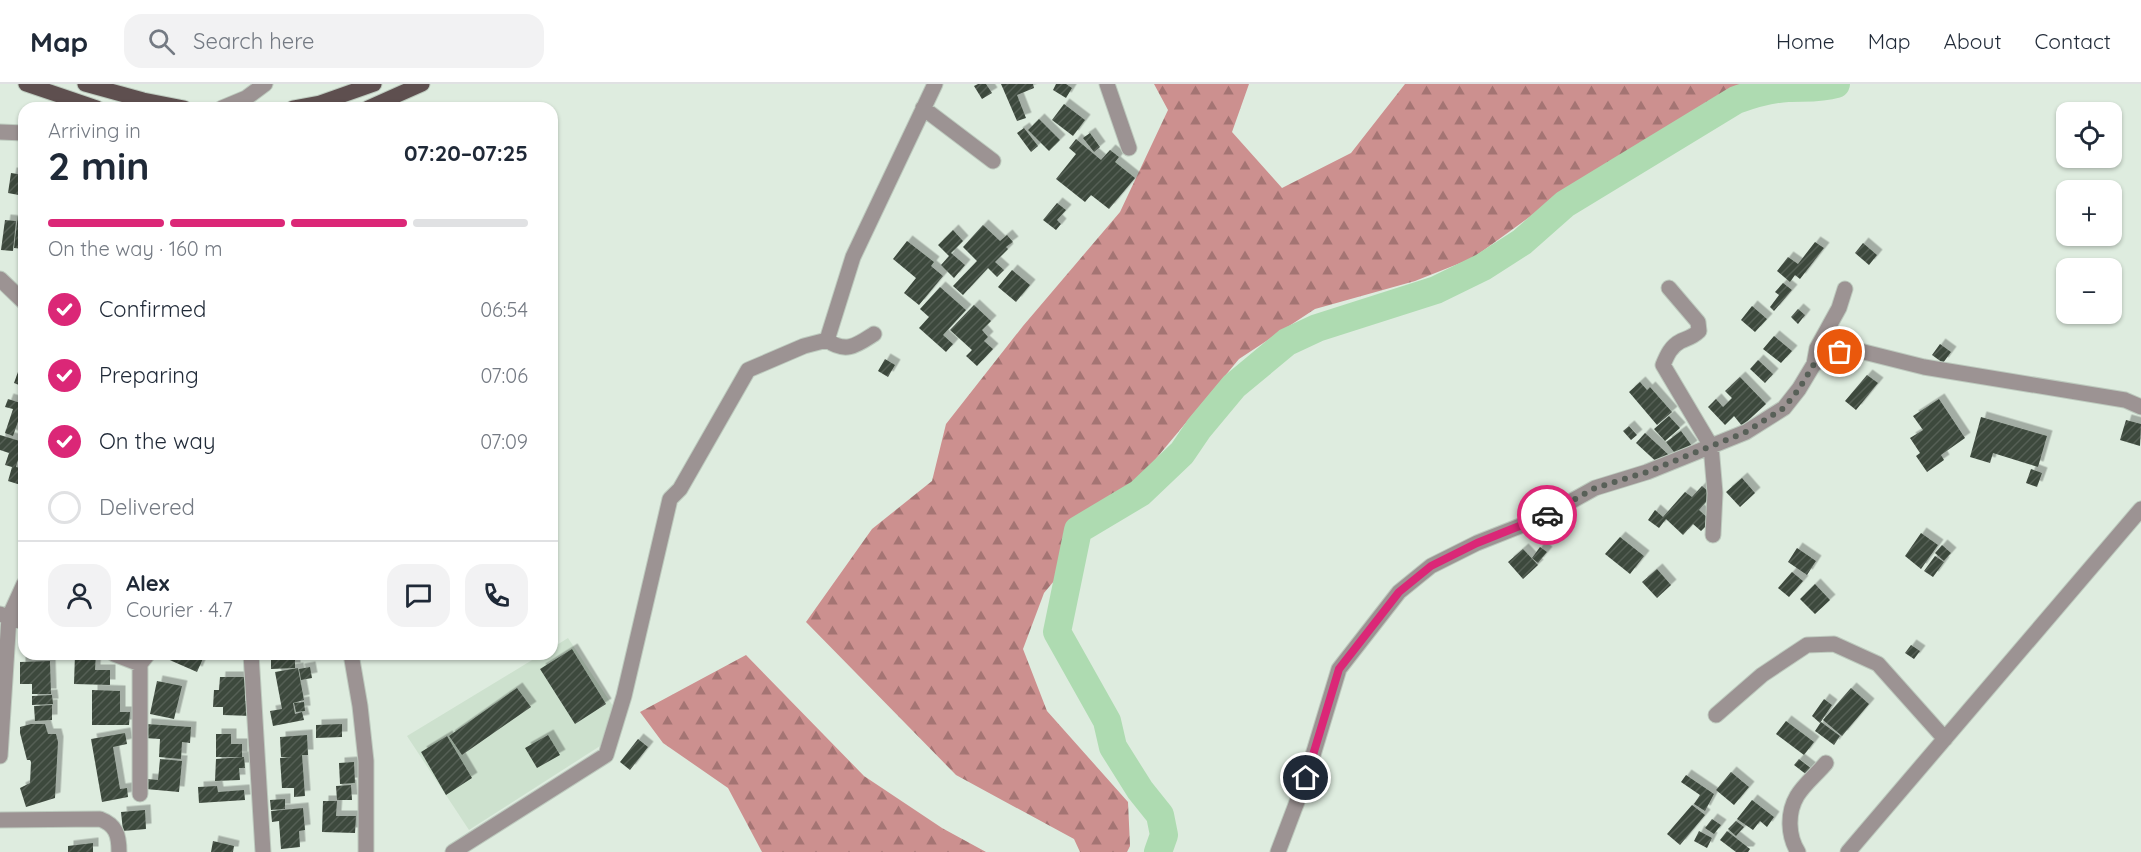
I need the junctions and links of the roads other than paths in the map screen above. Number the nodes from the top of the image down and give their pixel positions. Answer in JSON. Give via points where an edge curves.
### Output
{"nodes":[{"id":1,"x":26,"y":84,"type":"edge"},
{"id":2,"x":84,"y":84,"type":"edge"},
{"id":3,"x":265,"y":84,"type":"edge"},
{"id":4,"x":374,"y":84,"type":"edge"},
{"id":5,"x":422,"y":84,"type":"edge"},
{"id":6,"x":935,"y":84,"type":"edge"},
{"id":7,"x":1107,"y":84,"type":"edge"},
{"id":8,"x":60,"y":102,"type":"edge"},
{"id":9,"x":68,"y":102,"type":"edge"},
{"id":10,"x":90,"y":102,"type":"edge"},
{"id":11,"x":153,"y":102,"type":"edge"},
{"id":12,"x":236,"y":102,"type":"edge"},
{"id":13,"x":323,"y":102,"type":"edge"},
{"id":14,"x":382,"y":102,"type":"edge"},
{"id":15,"x":923,"y":108,"type":"junction"},
{"id":16,"x":0,"y":132,"type":"edge"},
{"id":17,"x":18,"y":133,"type":"edge"},
{"id":18,"x":1129,"y":148,"type":"dead end"},
{"id":19,"x":993,"y":161,"type":"dead end"},
{"id":20,"x":0,"y":279,"type":"edge"},
{"id":21,"x":1669,"y":288,"type":"dead end"},
{"id":22,"x":1845,"y":289,"type":"dead end"},
{"id":23,"x":18,"y":296,"type":"edge"},
{"id":24,"x":874,"y":334,"type":"dead end"},
{"id":25,"x":827,"y":340,"type":"junction"},
{"id":26,"x":1814,"y":364,"type":"junction"},
{"id":27,"x":2141,"y":407,"type":"edge"},
{"id":28,"x":1711,"y":446,"type":"junction"},
{"id":29,"x":2141,"y":509,"type":"edge"},
{"id":30,"x":1713,"y":534,"type":"dead end"},
{"id":31,"x":18,"y":600,"type":"edge"},
{"id":32,"x":11,"y":618,"type":"edge"},
{"id":33,"x":144,"y":660,"type":"edge"},
{"id":34,"x":251,"y":660,"type":"edge"},
{"id":35,"x":352,"y":660,"type":"edge"},
{"id":36,"x":1716,"y":715,"type":"dead end"},
{"id":37,"x":1945,"y":739,"type":"junction"},
{"id":38,"x":0,"y":756,"type":"edge"},
{"id":39,"x":1826,"y":763,"type":"dead end"},
{"id":40,"x":140,"y":794,"type":"dead end"},
{"id":41,"x":0,"y":820,"type":"edge"},
{"id":42,"x":119,"y":852,"type":"edge"},
{"id":43,"x":262,"y":852,"type":"edge"},
{"id":44,"x":366,"y":852,"type":"edge"},
{"id":45,"x":453,"y":852,"type":"edge"},
{"id":46,"x":1278,"y":852,"type":"edge"},
{"id":47,"x":1798,"y":852,"type":"edge"},
{"id":48,"x":1848,"y":852,"type":"edge"}],
"edges":[{"from":1,"to":8,"type":"main road"},
{"from":2,"to":9,"type":"main road"},
{"from":2,"to":10,"type":"main road"},
{"from":2,"to":11,"type":"main road"},
{"from":3,"to":12,"type":"street"},
{"from":4,"to":13,"type":"main road"},
{"from":5,"to":14,"type":"main road"},
{"from":6,"to":15,"type":"street"},
{"from":7,"to":18,"type":"street"},
{"from":15,"to":19,"type":"street"},
{"from":15,"to":25,"type":"street","via":[[853,257]]},
{"from":16,"to":17,"type":"street"},
{"from":20,"to":23,"type":"street"},
{"from":21,"to":28,"type":"street","via":[[1698,322],[1699,331],[1668,352],[1663,365]]},
{"from":22,"to":26,"type":"street","via":[[1817,348]]},
{"from":24,"to":25,"type":"street","via":[[853,347],[837,347]]},
{"from":25,"to":45,"type":"street","via":[[748,370],[670,500],[624,696],[606,755]]},
{"from":26,"to":27,"type":"street","via":[[1840,352],[1860,351],[1924,367],[2124,400]]},
{"from":26,"to":28,"type":"street","via":[[1784,408],[1746,432]]},
{"from":28,"to":30,"type":"street"},
{"from":28,"to":46,"type":"street","via":[[1595,488],[1543,517],[1477,543],[1431,566],[1399,592],[1339,669],[1306,778]]},
{"from":29,"to":37,"type":"street"},
{"from":31,"to":32,"type":"street"},
{"from":32,"to":38,"type":"street"},
{"from":33,"to":40,"type":"street"},
{"from":34,"to":43,"type":"street"},
{"from":35,"to":44,"type":"street","via":[[366,761]]},
{"from":36,"to":37,"type":"street","via":[[1762,675],[1807,645],[1834,644],[1878,664]]},
{"from":37,"to":48,"type":"street"},
{"from":39,"to":47,"type":"street","via":[[1797,797],[1790,824]]},
{"from":41,"to":42,"type":"street","via":[[100,819],[115,828]]}]}
